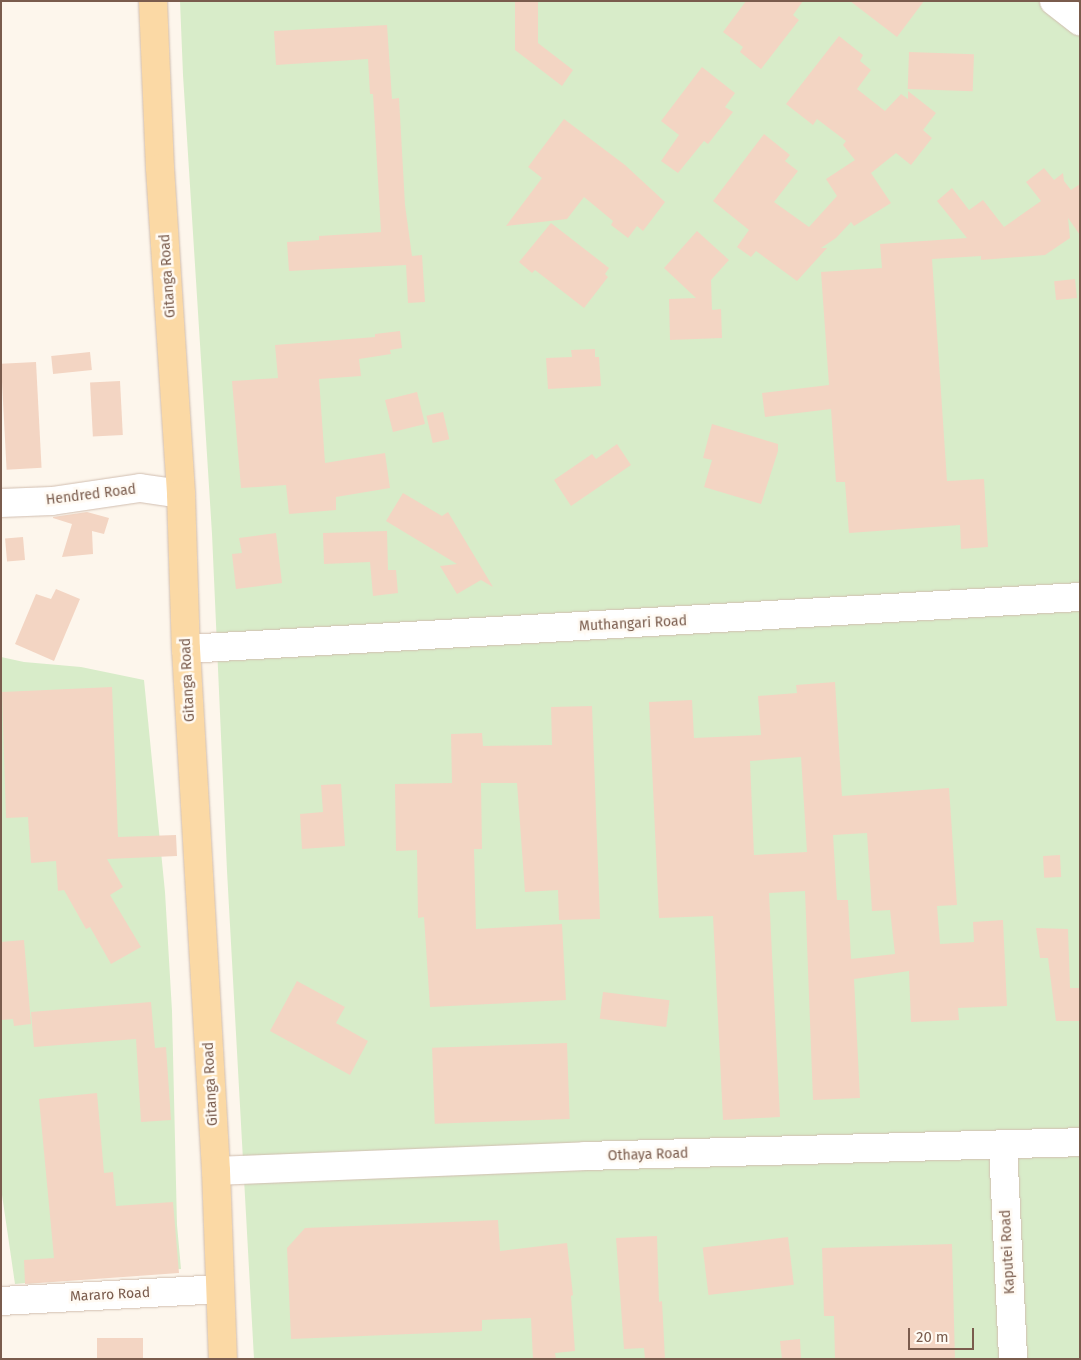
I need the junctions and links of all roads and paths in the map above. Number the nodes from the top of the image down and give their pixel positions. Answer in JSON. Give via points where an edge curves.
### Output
{"nodes":[{"id":1,"x":153,"y":1,"type":"edge"},
{"id":2,"x":1054,"y":1,"type":"edge"},
{"id":3,"x":1080,"y":21,"type":"edge"},
{"id":4,"x":181,"y":494,"type":"junction"},
{"id":5,"x":1,"y":503,"type":"edge"},
{"id":6,"x":1080,"y":597,"type":"edge"},
{"id":7,"x":186,"y":649,"type":"junction"},
{"id":8,"x":1080,"y":1142,"type":"edge"},
{"id":9,"x":1002,"y":1145,"type":"junction"},
{"id":10,"x":216,"y":1171,"type":"junction"},
{"id":11,"x":220,"y":1289,"type":"junction"},
{"id":12,"x":1,"y":1301,"type":"edge"},
{"id":13,"x":223,"y":1359,"type":"edge"},
{"id":14,"x":1013,"y":1359,"type":"edge"}],
"edges":[{"from":1,"to":4,"type":"main road","name":"Gitanga Road"},
{"from":2,"to":3,"type":"street"},
{"from":4,"to":5,"type":"street","name":"Hendred Road","via":[[140,488],[52,501]]},
{"from":4,"to":7,"type":"main road","name":"Gitanga Road"},
{"from":6,"to":7,"type":"street","name":"Muthangari Road"},
{"from":7,"to":10,"type":"main road","name":"Gitanga Road"},
{"from":8,"to":9,"type":"street","name":"Othaya Road"},
{"from":9,"to":10,"type":"street","name":"Othaya Road","via":[[585,1156]]},
{"from":9,"to":14,"type":"street","name":"Kaputei Road"},
{"from":10,"to":11,"type":"main road","name":"Gitanga Road"},
{"from":11,"to":12,"type":"street","name":"Mararo Road"},
{"from":11,"to":13,"type":"main road","name":"Gitanga Road"}]}
